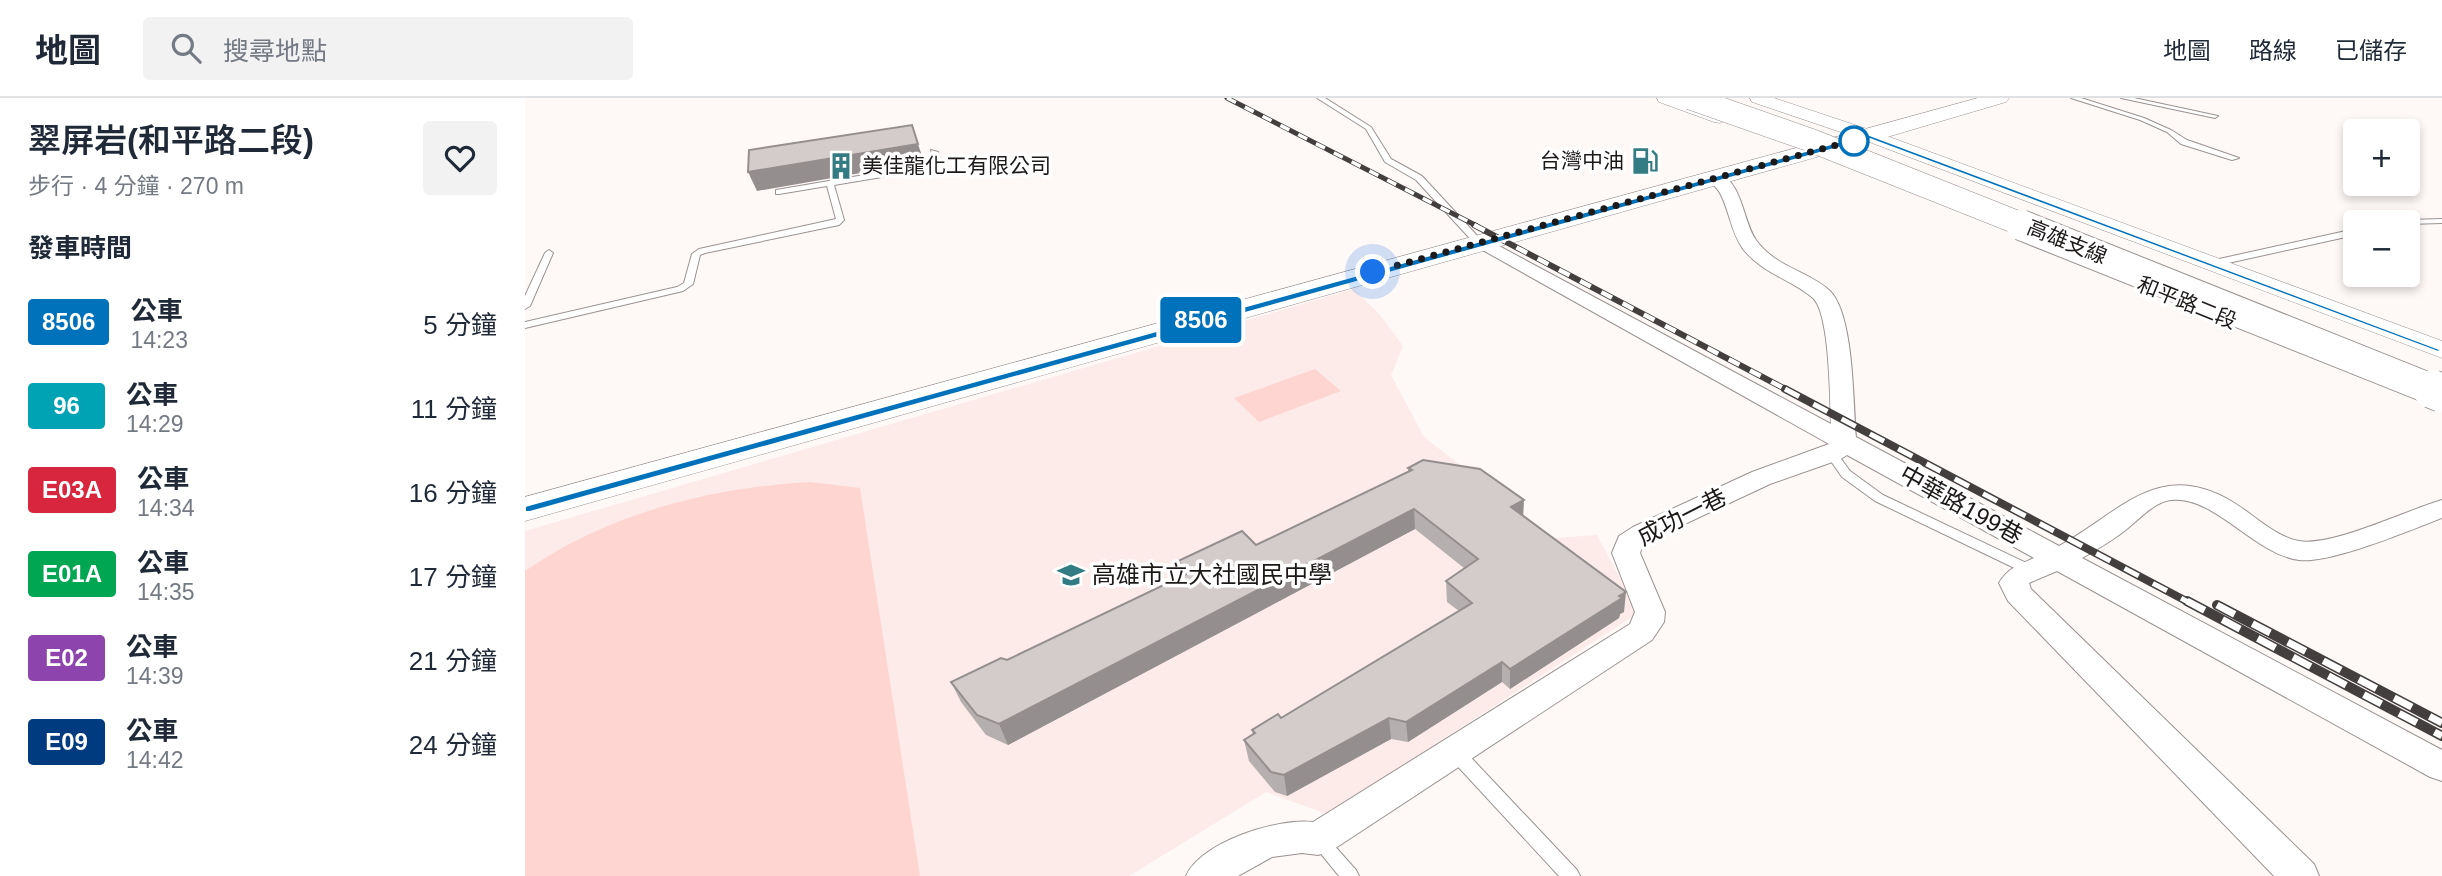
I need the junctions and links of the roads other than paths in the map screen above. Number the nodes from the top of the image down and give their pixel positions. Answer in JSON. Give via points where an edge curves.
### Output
{"nodes":[{"id":1,"x":1320,"y":98,"type":"edge"},
{"id":2,"x":1665,"y":98,"type":"edge"},
{"id":3,"x":1672,"y":98,"type":"edge"},
{"id":4,"x":1690,"y":98,"type":"edge"},
{"id":5,"x":1727,"y":98,"type":"edge"},
{"id":6,"x":1758,"y":98,"type":"edge"},
{"id":7,"x":1999,"y":98,"type":"edge"},
{"id":8,"x":2074,"y":98,"type":"edge"},
{"id":9,"x":2124,"y":98,"type":"edge"},
{"id":10,"x":2215,"y":116,"type":"dead end"},
{"id":11,"x":1870,"y":136,"type":"junction"},
{"id":12,"x":1827,"y":148,"type":"junction"},
{"id":13,"x":934,"y":152,"type":"dead end"},
{"id":14,"x":2235,"y":158,"type":"dead end"},
{"id":15,"x":1716,"y":178,"type":"junction"},
{"id":16,"x":830,"y":183,"type":"junction"},
{"id":17,"x":779,"y":192,"type":"dead end"},
{"id":18,"x":2020,"y":193,"type":"junction"},
{"id":19,"x":2442,"y":221,"type":"edge"},
{"id":20,"x":2420,"y":222,"type":"edge"},
{"id":21,"x":2343,"y":235,"type":"edge"},
{"id":22,"x":1479,"y":243,"type":"junction"},
{"id":23,"x":549,"y":253,"type":"dead end"},
{"id":24,"x":2210,"y":264,"type":"junction"},
{"id":25,"x":525,"y":306,"type":"edge"},
{"id":26,"x":525,"y":326,"type":"edge"},
{"id":27,"x":2442,"y":350,"type":"edge"},
{"id":28,"x":2442,"y":375,"type":"edge"},
{"id":29,"x":2442,"y":393,"type":"edge"},
{"id":30,"x":2442,"y":409,"type":"edge"},
{"id":31,"x":1837,"y":447,"type":"junction"},
{"id":32,"x":525,"y":509,"type":"edge"},
{"id":33,"x":2442,"y":509,"type":"edge"},
{"id":34,"x":2045,"y":565,"type":"junction"},
{"id":35,"x":1454,"y":752,"type":"junction"},
{"id":36,"x":2442,"y":767,"type":"edge"},
{"id":37,"x":1318,"y":838,"type":"junction"},
{"id":38,"x":1205,"y":876,"type":"edge"},
{"id":39,"x":1350,"y":876,"type":"edge"},
{"id":40,"x":1571,"y":876,"type":"edge"},
{"id":41,"x":2300,"y":876,"type":"edge"}],
"edges":[{"from":1,"to":22,"type":"lane","via":[[1370,128],[1388,160],[1419,178]]},
{"from":2,"to":12,"type":"street"},
{"from":3,"to":12,"type":"street","via":[[1720,102]]},
{"from":4,"to":29,"type":"highway","name":"高雄支線","bridge":true,"via":[[1810,139]]},
{"from":5,"to":28,"type":"highway","name":"高雄支線","via":[[1893,158]]},
{"from":6,"to":11,"type":"street","name":"和平路二段"},
{"from":7,"to":11,"type":"main road"},
{"from":8,"to":14,"type":"lane","via":[[2142,118],[2184,142]]},
{"from":9,"to":10,"type":"lane"},
{"from":11,"to":12,"type":"main road"},
{"from":11,"to":18,"type":"street","name":"和平路二段"},
{"from":12,"to":15,"type":"main road"},
{"from":12,"to":18,"type":"street","via":[[1939,180]]},
{"from":12,"to":30,"type":"street","name":"和平路二段"},
{"from":13,"to":16,"type":"lane","via":[[939,165]]},
{"from":15,"to":22,"type":"main road"},
{"from":15,"to":31,"type":"street","via":[[1728,188],[1749,244],[1773,266],[1827,300],[1835,326]]},
{"from":16,"to":17,"type":"lane"},
{"from":16,"to":26,"type":"lane","via":[[840,219],[836,223],[702,251],[696,254],[688,284],[680,289]]},
{"from":18,"to":24,"type":"street","name":"和平路二段"},
{"from":19,"to":20,"type":"lane"},
{"from":21,"to":24,"type":"lane"},
{"from":22,"to":31,"type":"street","name":"中華路199巷"},
{"from":22,"to":32,"type":"main road"},
{"from":23,"to":25,"type":"lane"},
{"from":24,"to":27,"type":"street","name":"和平路二段"},
{"from":31,"to":34,"type":"street","name":"中華路199巷"},
{"from":31,"to":35,"type":"street","name":"成功一巷","via":[[1761,478],[1629,543],[1626,553],[1650,612],[1641,632]]},
{"from":33,"to":34,"type":"street","via":[[2312,552],[2281,545],[2200,496],[2168,492],[2156,495],[2106,531]]},
{"from":34,"to":36,"type":"street","name":"中華路199巷"},
{"from":34,"to":41,"type":"street","via":[[2019,576],[2014,583],[2018,594]]},
{"from":35,"to":37,"type":"street","name":"成功一巷"},
{"from":35,"to":40,"type":"lane"},
{"from":37,"to":38,"type":"street","via":[[1299,835],[1267,840]]},
{"from":37,"to":39,"type":"lane"}]}
